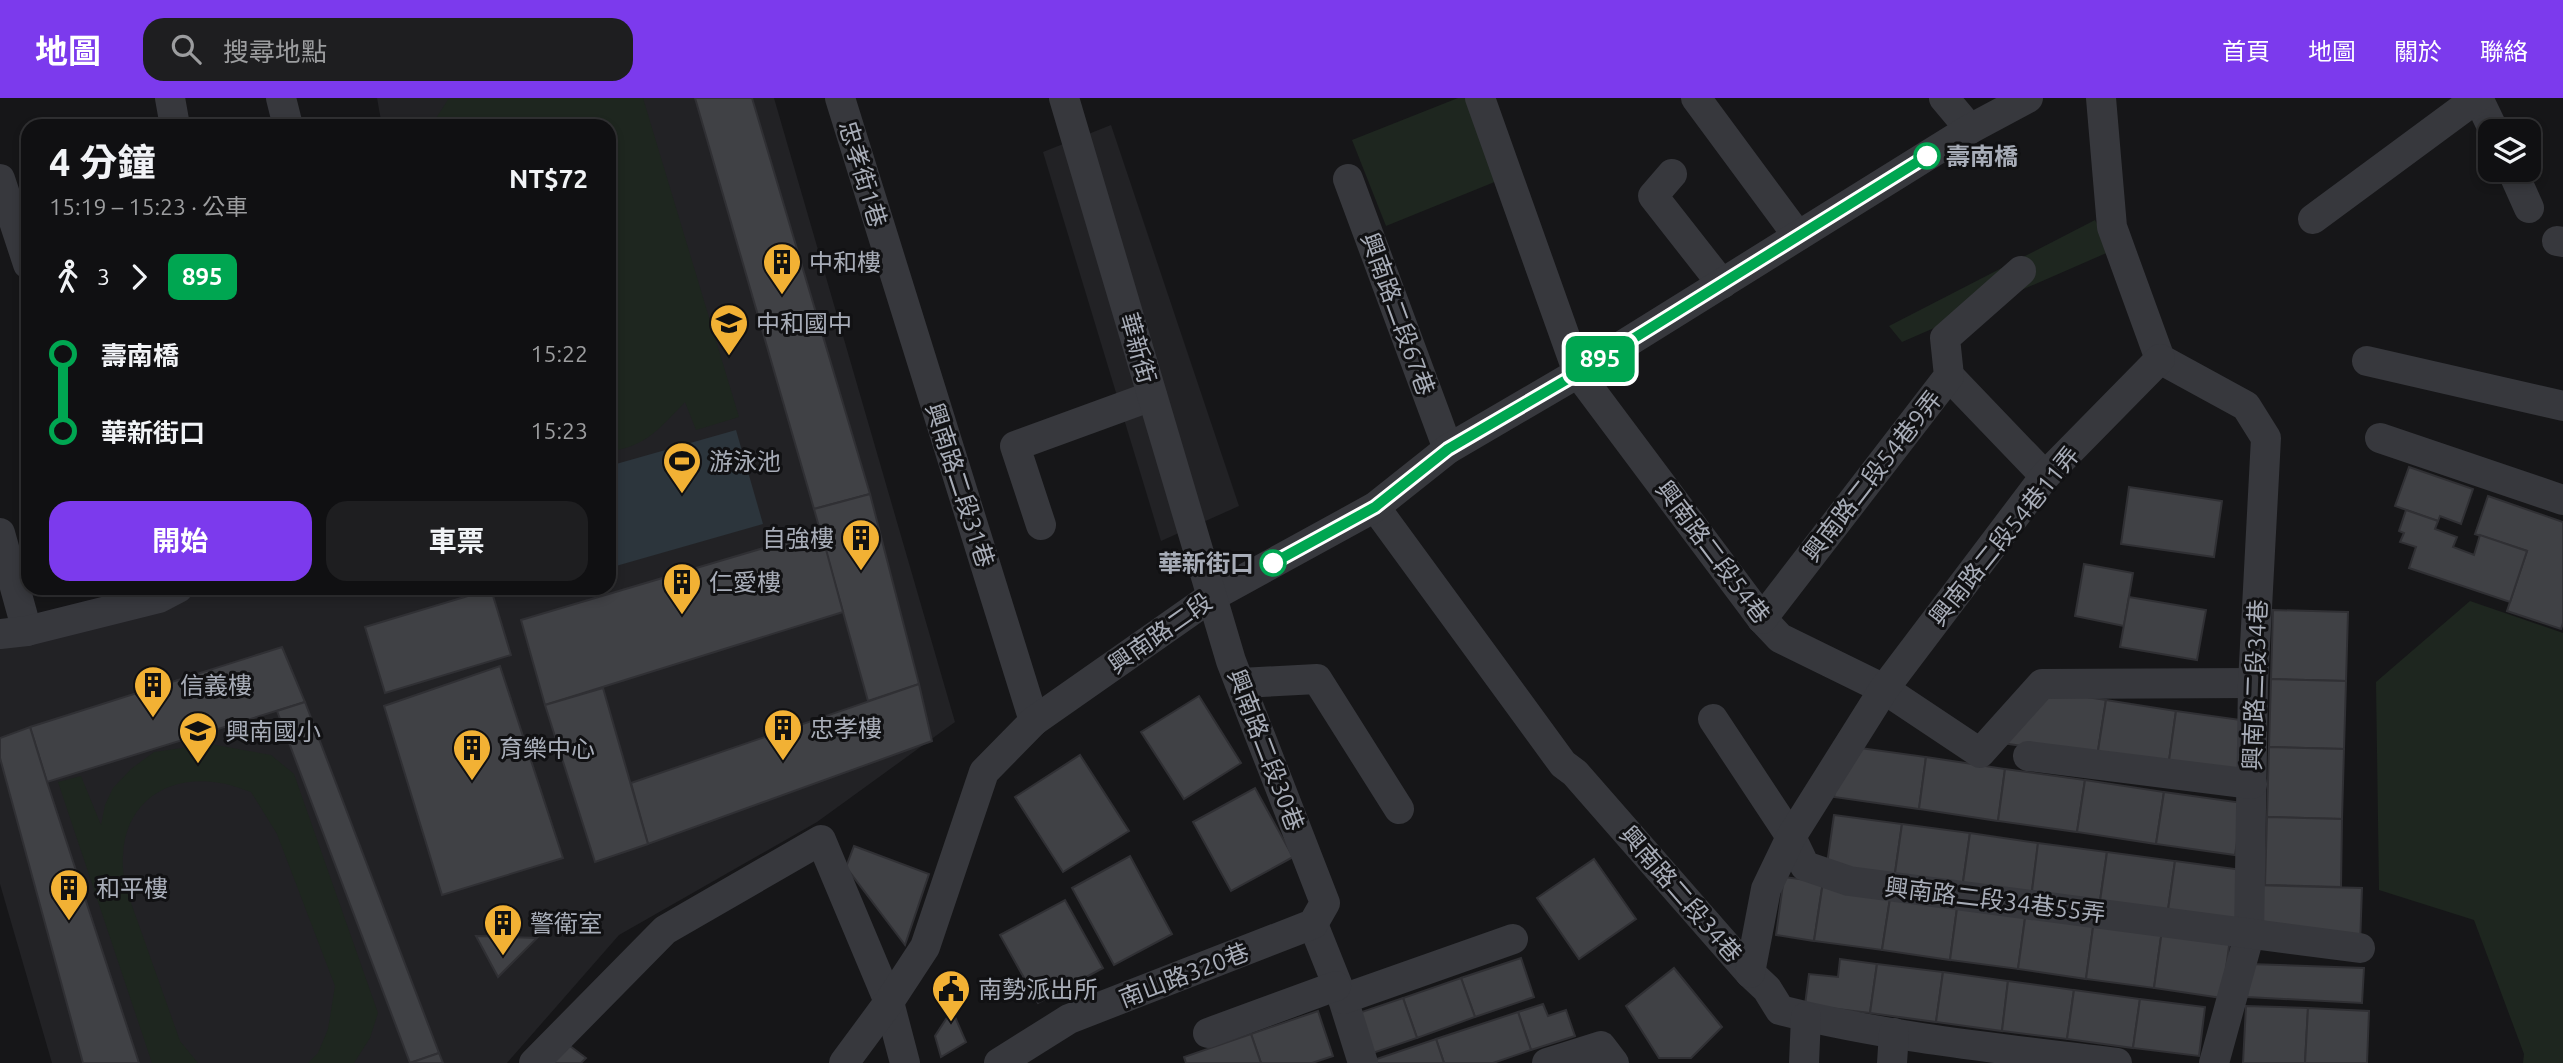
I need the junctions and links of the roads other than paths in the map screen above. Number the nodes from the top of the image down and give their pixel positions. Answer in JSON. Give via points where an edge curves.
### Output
{"nodes":[{"id":1,"x":170,"y":98,"type":"edge"},
{"id":2,"x":281,"y":98,"type":"edge"},
{"id":3,"x":840,"y":98,"type":"edge"},
{"id":4,"x":1066,"y":98,"type":"edge"},
{"id":5,"x":1480,"y":98,"type":"edge"},
{"id":6,"x":1696,"y":98,"type":"edge"},
{"id":7,"x":1944,"y":98,"type":"edge"},
{"id":8,"x":2028,"y":98,"type":"edge"},
{"id":9,"x":2101,"y":98,"type":"edge"},
{"id":10,"x":2478,"y":98,"type":"edge"},
{"id":11,"x":174,"y":119,"type":"edge"},
{"id":12,"x":286,"y":119,"type":"edge"},
{"id":13,"x":2488,"y":119,"type":"edge"},
{"id":14,"x":1970,"y":129,"type":"junction"},
{"id":15,"x":1672,"y":174,"type":"dead end"},
{"id":16,"x":0,"y":179,"type":"edge"},
{"id":17,"x":1348,"y":179,"type":"dead end"},
{"id":18,"x":2517,"y":182,"type":"edge"},
{"id":19,"x":2529,"y":208,"type":"dead end"},
{"id":20,"x":2313,"y":219,"type":"dead end"},
{"id":21,"x":1798,"y":236,"type":"junction"},
{"id":22,"x":21,"y":243,"type":"edge"},
{"id":23,"x":886,"y":250,"type":"joint"},
{"id":24,"x":2021,"y":271,"type":"dead end"},
{"id":25,"x":1722,"y":284,"type":"junction"},
{"id":26,"x":2160,"y":359,"type":"junction"},
{"id":27,"x":2367,"y":361,"type":"dead end"},
{"id":28,"x":1578,"y":373,"type":"junction"},
{"id":29,"x":1949,"y":376,"type":"junction"},
{"id":30,"x":1152,"y":396,"type":"junction"},
{"id":31,"x":2563,"y":406,"type":"edge"},
{"id":32,"x":2380,"y":438,"type":"dead end"},
{"id":33,"x":1448,"y":449,"type":"junction"},
{"id":34,"x":2046,"y":476,"type":"junction"},
{"id":35,"x":2563,"y":500,"type":"edge"},
{"id":36,"x":1375,"y":507,"type":"junction"},
{"id":37,"x":1041,"y":525,"type":"dead end"},
{"id":38,"x":0,"y":533,"type":"edge"},
{"id":39,"x":163,"y":595,"type":"edge"},
{"id":40,"x":1211,"y":597,"type":"junction"},
{"id":41,"x":1762,"y":619,"type":"junction"},
{"id":42,"x":13,"y":633,"type":"edge"},
{"id":43,"x":1241,"y":683,"type":"junction"},
{"id":44,"x":2253,"y":683,"type":"junction"},
{"id":45,"x":1884,"y":689,"type":"junction"},
{"id":46,"x":1713,"y":719,"type":"dead end"},
{"id":47,"x":1034,"y":721,"type":"junction"},
{"id":48,"x":2028,"y":756,"type":"dead end"},
{"id":49,"x":2252,"y":784,"type":"junction"},
{"id":50,"x":1399,"y":809,"type":"dead end"},
{"id":51,"x":1791,"y":836,"type":"junction"},
{"id":52,"x":1319,"y":914,"type":"junction"},
{"id":53,"x":2249,"y":936,"type":"junction"},
{"id":54,"x":1514,"y":939,"type":"dead end"},
{"id":55,"x":2360,"y":948,"type":"dead end"},
{"id":56,"x":1750,"y":973,"type":"junction"},
{"id":57,"x":1339,"y":993,"type":"junction"},
{"id":58,"x":889,"y":1002,"type":"junction"},
{"id":59,"x":1806,"y":1017,"type":"junction"},
{"id":60,"x":1208,"y":1033,"type":"dead end"},
{"id":61,"x":1894,"y":1033,"type":"junction"},
{"id":62,"x":2032,"y":1058,"type":"edge"},
{"id":63,"x":1557,"y":1059,"type":"edge"},
{"id":64,"x":534,"y":1063,"type":"edge"},
{"id":65,"x":844,"y":1063,"type":"edge"},
{"id":66,"x":905,"y":1063,"type":"edge"},
{"id":67,"x":999,"y":1063,"type":"edge"},
{"id":68,"x":1363,"y":1063,"type":"edge"},
{"id":69,"x":1614,"y":1063,"type":"edge"},
{"id":70,"x":1804,"y":1063,"type":"edge"},
{"id":71,"x":1892,"y":1063,"type":"edge"},
{"id":72,"x":2118,"y":1063,"type":"edge"},
{"id":73,"x":2214,"y":1063,"type":"edge"}],
"edges":[{"from":1,"to":11,"type":"street"},
{"from":2,"to":12,"type":"street"},
{"from":3,"to":23,"type":"street","name":"忠孝街1巷"},
{"from":4,"to":30,"type":"street","name":"華新街"},
{"from":5,"to":28,"type":"street","name":"興南路二段54巷"},
{"from":6,"to":21,"type":"street"},
{"from":7,"to":14,"type":"street"},
{"from":8,"to":14,"type":"street","name":"興南路二段"},
{"from":9,"to":26,"type":"street","via":[[2112,227]]},
{"from":10,"to":13,"type":"street"},
{"from":10,"to":20,"type":"street"},
{"from":14,"to":21,"type":"street","name":"興南路二段"},
{"from":15,"to":25,"type":"street","via":[[1653,197]]},
{"from":16,"to":22,"type":"street"},
{"from":17,"to":33,"type":"street","name":"興南路二段67巷"},
{"from":18,"to":19,"type":"street"},
{"from":21,"to":25,"type":"street","name":"興南路二段"},
{"from":23,"to":47,"type":"street","name":"興南路二段31巷"},
{"from":24,"to":29,"type":"street","name":"興南路二段54巷9弄","via":[[1945,338]]},
{"from":25,"to":28,"type":"street","name":"興南路二段"},
{"from":26,"to":34,"type":"street","name":"興南路二段54巷11弄"},
{"from":26,"to":44,"type":"street","name":"興南路二段34巷","via":[[2246,407],[2266,438]]},
{"from":27,"to":31,"type":"street"},
{"from":28,"to":33,"type":"street","name":"興南路二段"},
{"from":28,"to":41,"type":"street","name":"興南路二段54巷"},
{"from":29,"to":34,"type":"street"},
{"from":29,"to":41,"type":"street","name":"興南路二段54巷9弄"},
{"from":30,"to":37,"type":"street","via":[[1015,446]]},
{"from":30,"to":40,"type":"street","name":"華新街"},
{"from":32,"to":35,"type":"street"},
{"from":33,"to":36,"type":"street","name":"興南路二段"},
{"from":34,"to":45,"type":"street","name":"興南路二段54巷11弄"},
{"from":36,"to":40,"type":"street","name":"興南路二段"},
{"from":36,"to":56,"type":"street","name":"興南路二段34巷","via":[[1563,764]]},
{"from":38,"to":42,"type":"street"},
{"from":39,"to":42,"type":"street"},
{"from":40,"to":43,"type":"street","name":"興南路二段30巷"},
{"from":40,"to":47,"type":"street","name":"興南路二段"},
{"from":41,"to":45,"type":"street","name":"興南路二段54巷","via":[[1780,638]]},
{"from":43,"to":50,"type":"street","via":[[1317,679]]},
{"from":43,"to":52,"type":"street","name":"興南路二段30巷"},
{"from":44,"to":45,"type":"street","name":"興南路二段54巷","via":[[2042,684],[1980,753]]},
{"from":44,"to":49,"type":"street","name":"興南路二段34巷"},
{"from":45,"to":51,"type":"street","name":"興南路二段54巷11弄"},
{"from":46,"to":51,"type":"street","name":"興南路二段34巷55弄"},
{"from":47,"to":58,"type":"street","name":"興南路二段","via":[[984,772],[925,947]]},
{"from":48,"to":49,"type":"street"},
{"from":49,"to":53,"type":"street","name":"興南路二段34巷"},
{"from":51,"to":53,"type":"street","name":"興南路二段34巷55弄","via":[[1805,866],[1849,881]]},
{"from":51,"to":56,"type":"street","name":"興南路二段54巷11弄","via":[[1766,889]]},
{"from":52,"to":57,"type":"street","name":"興南路二段30巷"},
{"from":52,"to":67,"type":"street","name":"南山路320巷","via":[[1069,1019]]},
{"from":53,"to":55,"type":"street","name":"興南路二段34巷55弄"},
{"from":53,"to":73,"type":"street","name":"興南路二段34巷"},
{"from":54,"to":57,"type":"street"},
{"from":56,"to":59,"type":"street","name":"興南路二段34巷","via":[[1780,1010]]},
{"from":57,"to":60,"type":"street"},
{"from":57,"to":68,"type":"street","name":"興南路二段30巷"},
{"from":58,"to":64,"type":"street","via":[[821,840],[665,930]]},
{"from":58,"to":65,"type":"street","name":"興南路二段"},
{"from":58,"to":66,"type":"street"},
{"from":59,"to":61,"type":"street","name":"興南路二段34巷"},
{"from":59,"to":70,"type":"street"},
{"from":61,"to":62,"type":"street","name":"興南路二段34巷"},
{"from":61,"to":71,"type":"street"},
{"from":62,"to":72,"type":"street","name":"興南路二段34巷"},
{"from":63,"to":69,"type":"street","via":[[1601,1046]]}]}
